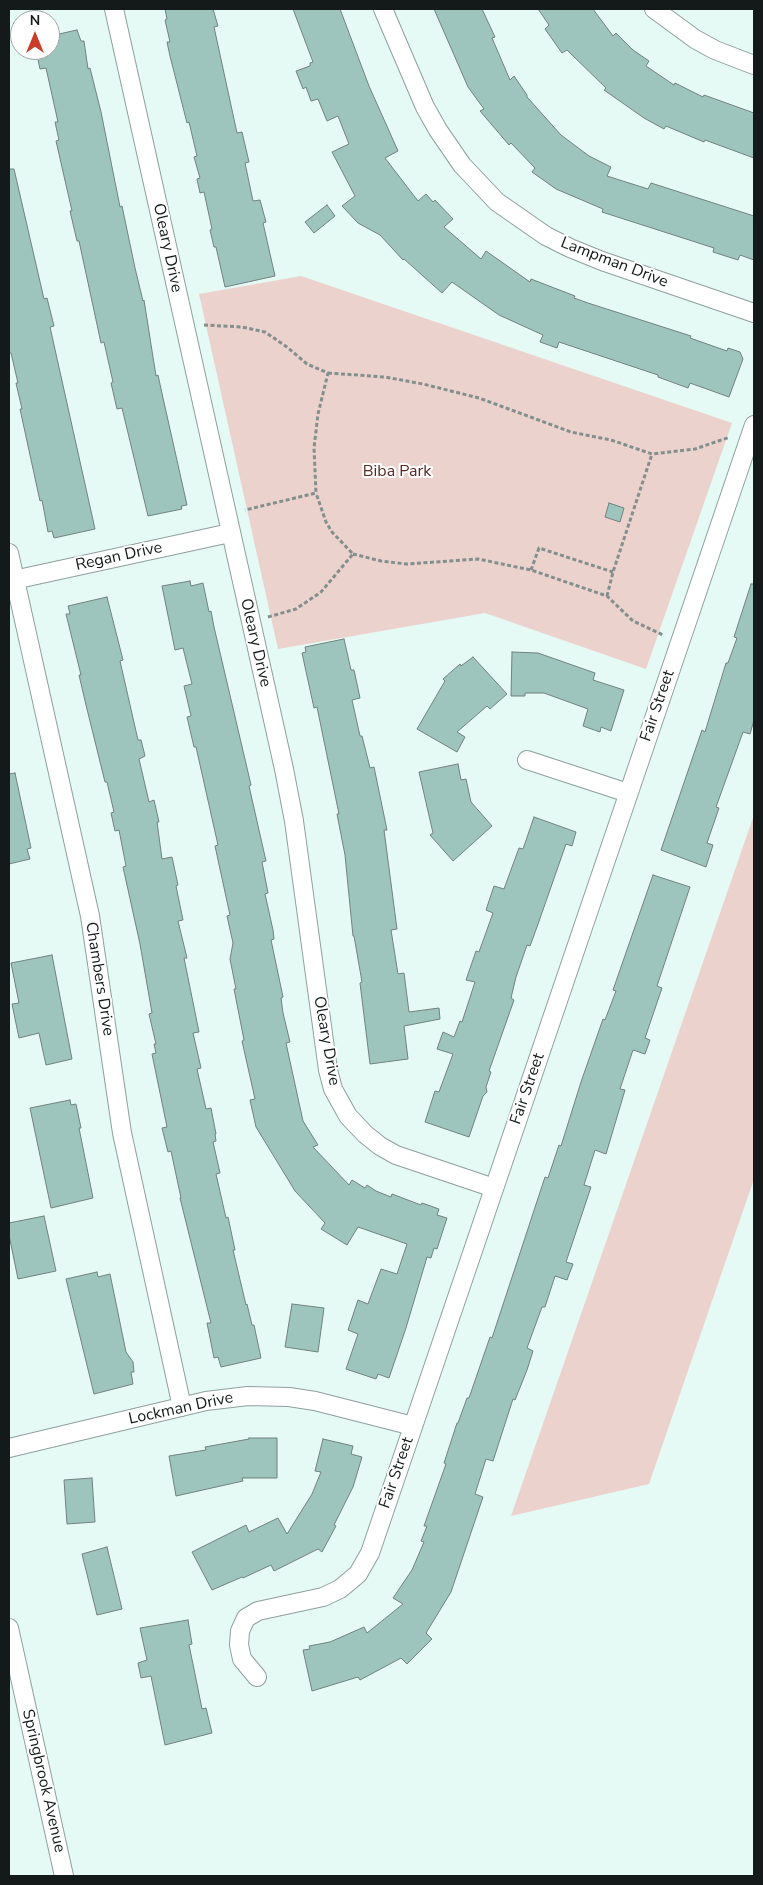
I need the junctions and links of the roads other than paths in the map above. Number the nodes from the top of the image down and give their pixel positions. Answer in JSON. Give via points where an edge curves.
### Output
{"nodes":[{"id":1,"x":114,"y":9,"type":"edge"},
{"id":2,"x":383,"y":9,"type":"edge"},
{"id":3,"x":654,"y":9,"type":"edge"},
{"id":4,"x":754,"y":65,"type":"edge"},
{"id":5,"x":754,"y":313,"type":"edge"},
{"id":6,"x":754,"y":425,"type":"edge"},
{"id":7,"x":230,"y":533,"type":"junction"},
{"id":8,"x":9,"y":553,"type":"edge"},
{"id":9,"x":12,"y":581,"type":"edge"},
{"id":10,"x":527,"y":760,"type":"dead end"},
{"id":11,"x":628,"y":793,"type":"junction"},
{"id":12,"x":494,"y":1188,"type":"junction"},
{"id":13,"x":182,"y":1407,"type":"junction"},
{"id":14,"x":413,"y":1426,"type":"junction"},
{"id":15,"x":9,"y":1448,"type":"edge"},
{"id":16,"x":9,"y":1628,"type":"edge"},
{"id":17,"x":257,"y":1677,"type":"dead end"},
{"id":18,"x":64,"y":1876,"type":"edge"}],
"edges":[{"from":1,"to":7,"type":"street","name":"Oleary Drive"},
{"from":2,"to":5,"type":"street","name":"Lampman Drive","via":[[438,130],[462,165],[497,202],[538,231],[570,248]]},
{"from":3,"to":4,"type":"street","via":[[695,39]]},
{"from":6,"to":11,"type":"street","name":"Fair Street"},
{"from":7,"to":9,"type":"street","name":"Regan Drive"},
{"from":7,"to":12,"type":"street","name":"Oleary Drive","via":[[294,821],[332,1089],[348,1116],[380,1146],[396,1155]]},
{"from":8,"to":9,"type":"street","name":"Chambers Drive"},
{"from":9,"to":13,"type":"street","name":"Chambers Drive","via":[[91,922],[123,1140]]},
{"from":10,"to":11,"type":"street"},
{"from":11,"to":12,"type":"street","name":"Fair Street"},
{"from":12,"to":14,"type":"street","name":"Fair Street"},
{"from":13,"to":14,"type":"street","name":"Lockman Drive","via":[[248,1396],[290,1397]]},
{"from":13,"to":15,"type":"street","name":"Lockman Drive"},
{"from":14,"to":17,"type":"street","name":"Fair Street","via":[[370,1553],[358,1574],[340,1589],[323,1597],[258,1611],[246,1618],[240,1631],[239,1645],[242,1659]]},
{"from":16,"to":18,"type":"street","name":"Springbrook Avenue"}]}
